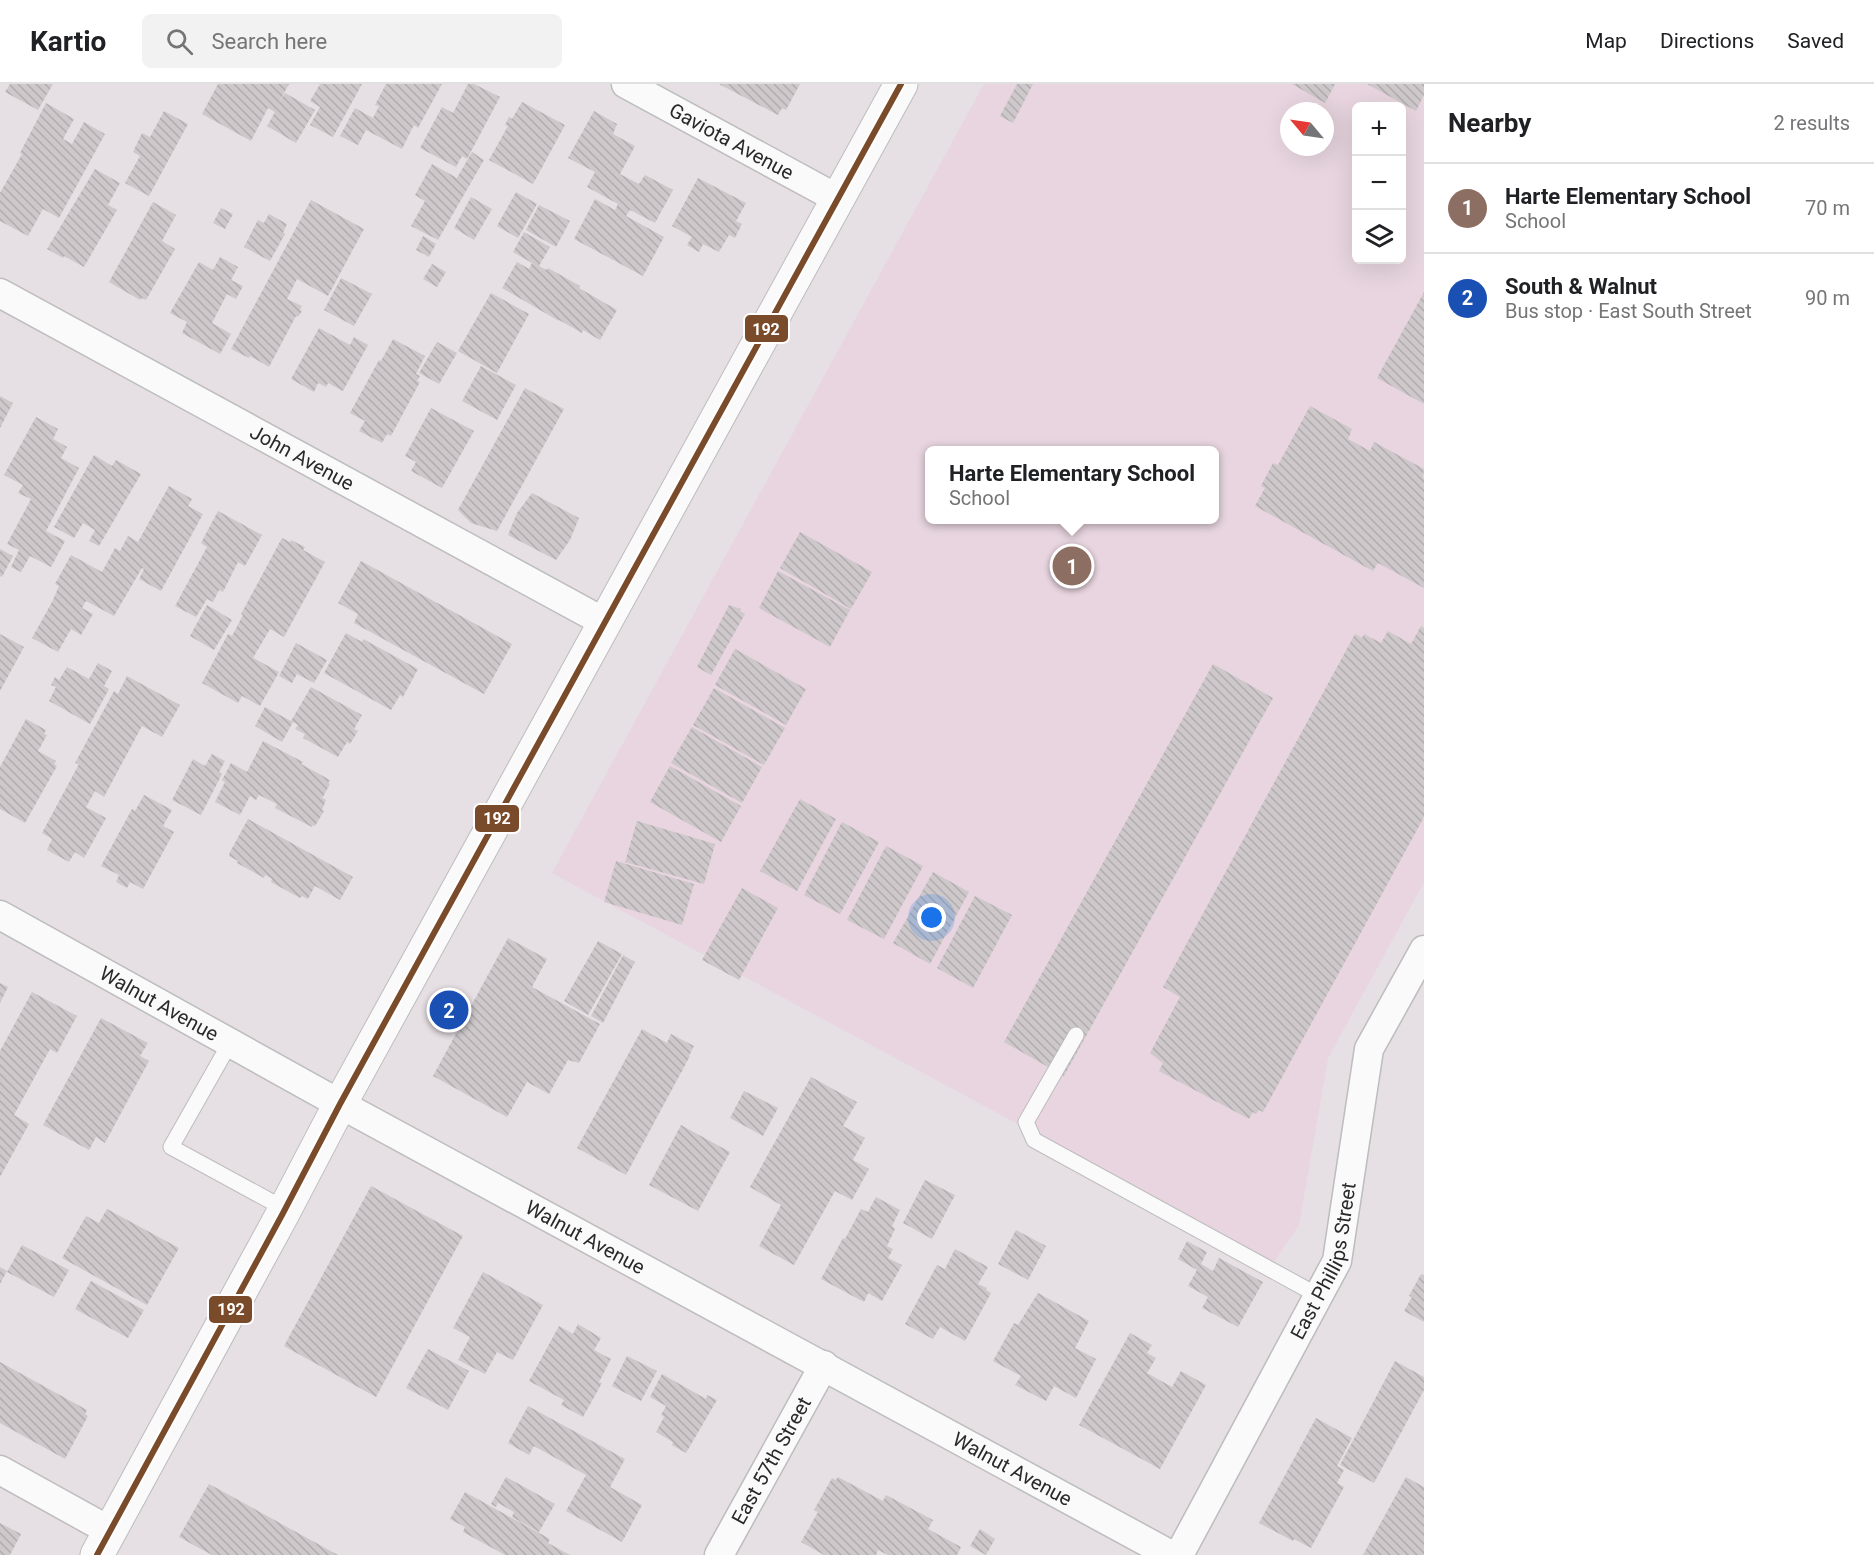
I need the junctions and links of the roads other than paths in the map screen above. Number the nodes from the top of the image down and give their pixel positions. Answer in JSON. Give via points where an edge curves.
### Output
{"nodes":[{"id":1,"x":626,"y":84,"type":"edge"},
{"id":2,"x":901,"y":84,"type":"edge"},
{"id":3,"x":838,"y":199,"type":"junction"},
{"id":4,"x":0,"y":293,"type":"edge"},
{"id":5,"x":604,"y":622,"type":"junction"},
{"id":6,"x":0,"y":915,"type":"edge"},
{"id":7,"x":1424,"y":950,"type":"edge"},
{"id":8,"x":1076,"y":1035,"type":"dead end"},
{"id":9,"x":230,"y":1043,"type":"junction"},
{"id":10,"x":340,"y":1104,"type":"junction"},
{"id":11,"x":285,"y":1209,"type":"junction"},
{"id":12,"x":1319,"y":1296,"type":"junction"},
{"id":13,"x":824,"y":1365,"type":"junction"},
{"id":14,"x":0,"y":1470,"type":"edge"},
{"id":15,"x":104,"y":1543,"type":"edge"},
{"id":16,"x":719,"y":1555,"type":"edge"},
{"id":17,"x":1171,"y":1555,"type":"edge"},
{"id":18,"x":1179,"y":1555,"type":"edge"}],
"edges":[{"from":1,"to":3,"type":"street","name":"Gaviota Avenue"},
{"from":2,"to":3,"type":"main road"},
{"from":3,"to":5,"type":"main road"},
{"from":4,"to":5,"type":"street","name":"John Avenue"},
{"from":5,"to":10,"type":"main road"},
{"from":6,"to":9,"type":"street","name":"Walnut Avenue"},
{"from":7,"to":12,"type":"street","name":"East Phillips Street","via":[[1369,1049],[1337,1261]]},
{"from":8,"to":12,"type":"lane","via":[[1026,1122],[1034,1140]]},
{"from":9,"to":10,"type":"street","name":"Walnut Avenue"},
{"from":9,"to":11,"type":"lane","via":[[171,1147]]},
{"from":10,"to":11,"type":"main road"},
{"from":10,"to":13,"type":"street","name":"Walnut Avenue"},
{"from":11,"to":15,"type":"main road"},
{"from":12,"to":18,"type":"street","name":"East Phillips Street"},
{"from":13,"to":16,"type":"street","name":"East 57th Street"},
{"from":13,"to":17,"type":"street","name":"Walnut Avenue"},
{"from":14,"to":15,"type":"street"}]}
